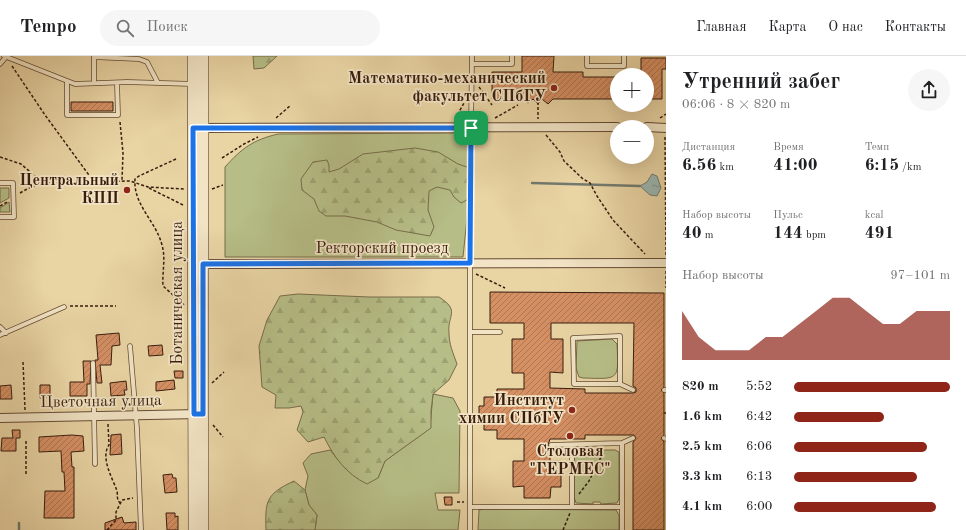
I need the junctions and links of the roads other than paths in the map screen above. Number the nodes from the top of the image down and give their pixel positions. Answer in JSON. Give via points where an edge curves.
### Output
{"nodes":[{"id":1,"x":94,"y":56,"type":"edge"},
{"id":2,"x":193,"y":56,"type":"edge"},
{"id":3,"x":203,"y":56,"type":"edge"},
{"id":4,"x":472,"y":56,"type":"edge"},
{"id":5,"x":512,"y":56,"type":"edge"},
{"id":6,"x":587,"y":56,"type":"edge"},
{"id":7,"x":624,"y":56,"type":"edge"},
{"id":8,"x":5,"y":57,"type":"edge"},
{"id":9,"x":0,"y":64,"type":"edge"},
{"id":10,"x":472,"y":64,"type":"junction"},
{"id":11,"x":67,"y":82,"type":"junction"},
{"id":12,"x":94,"y":83,"type":"junction"},
{"id":13,"x":117,"y":83,"type":"junction"},
{"id":14,"x":158,"y":83,"type":"junction"},
{"id":15,"x":198,"y":84,"type":"junction"},
{"id":16,"x":610,"y":127,"type":"edge"},
{"id":17,"x":198,"y":128,"type":"junction"},
{"id":18,"x":475,"y":128,"type":"junction"},
{"id":19,"x":654,"y":128,"type":"edge"},
{"id":20,"x":665,"y":128,"type":"edge"},
{"id":21,"x":0,"y":183,"type":"edge"},
{"id":22,"x":0,"y":217,"type":"edge"},
{"id":23,"x":198,"y":264,"type":"junction"},
{"id":24,"x":666,"y":264,"type":"edge"},
{"id":25,"x":471,"y":267,"type":"junction"},
{"id":26,"x":64,"y":307,"type":"road end"},
{"id":27,"x":0,"y":327,"type":"edge"},
{"id":28,"x":470,"y":332,"type":"junction"},
{"id":29,"x":500,"y":332,"type":"dead end"},
{"id":30,"x":6,"y":333,"type":"junction"},
{"id":31,"x":0,"y":335,"type":"edge"},
{"id":32,"x":130,"y":346,"type":"dead end"},
{"id":33,"x":93,"y":363,"type":"dead end"},
{"id":34,"x":620,"y":384,"type":"junction"},
{"id":35,"x":633,"y":390,"type":"dead end"},
{"id":36,"x":198,"y":414,"type":"junction"},
{"id":37,"x":94,"y":416,"type":"junction"},
{"id":38,"x":136,"y":416,"type":"junction"},
{"id":39,"x":0,"y":418,"type":"edge"},
{"id":40,"x":633,"y":438,"type":"dead end"},
{"id":41,"x":622,"y":443,"type":"junction"},
{"id":42,"x":572,"y":444,"type":"junction"},
{"id":43,"x":551,"y":445,"type":"dead end"},
{"id":44,"x":95,"y":464,"type":"dead end"},
{"id":45,"x":572,"y":506,"type":"junction"},
{"id":46,"x":622,"y":507,"type":"junction"},
{"id":47,"x":470,"y":508,"type":"junction"},
{"id":48,"x":141,"y":530,"type":"edge"},
{"id":49,"x":194,"y":530,"type":"edge"},
{"id":50,"x":203,"y":530,"type":"edge"},
{"id":51,"x":470,"y":530,"type":"edge"},
{"id":52,"x":622,"y":530,"type":"edge"}],
"edges":[{"from":1,"to":12,"type":"lane"},
{"from":1,"to":14,"type":"lane","via":[[139,59],[147,62]]},
{"from":2,"to":15,"type":"street","name":"Ботаническая улица"},
{"from":3,"to":15,"type":"street","name":"Ботаническая улица"},
{"from":4,"to":10,"type":"lane"},
{"from":5,"to":10,"type":"lane","via":[[512,64]]},
{"from":6,"to":7,"type":"lane","via":[[587,66],[624,66]]},
{"from":8,"to":9,"type":"lane"},
{"from":8,"to":11,"type":"lane"},
{"from":10,"to":18,"type":"lane","via":[[471,91]]},
{"from":11,"to":12,"type":"lane"},
{"from":11,"to":13,"type":"lane","via":[[67,115],[118,115]]},
{"from":12,"to":13,"type":"lane"},
{"from":13,"to":14,"type":"lane"},
{"from":14,"to":15,"type":"lane"},
{"from":15,"to":17,"type":"street","name":"Ботаническая улица"},
{"from":16,"to":18,"type":"street"},
{"from":17,"to":18,"type":"street"},
{"from":17,"to":23,"type":"street","name":"Ботаническая улица"},
{"from":19,"to":20,"type":"street"},
{"from":21,"to":22,"type":"lane","via":[[13,183],[14,198],[14,217]]},
{"from":23,"to":25,"type":"street","name":"Ректорский проезд"},
{"from":23,"to":36,"type":"street","name":"Ботаническая улица"},
{"from":24,"to":25,"type":"street","name":"Ректорский проезд"},
{"from":25,"to":28,"type":"lane"},
{"from":26,"to":30,"type":"lane"},
{"from":27,"to":30,"type":"lane"},
{"from":28,"to":29,"type":"lane"},
{"from":28,"to":47,"type":"lane"},
{"from":30,"to":31,"type":"lane"},
{"from":32,"to":38,"type":"lane"},
{"from":33,"to":37,"type":"lane"},
{"from":34,"to":34,"type":"lane","via":[[574,384],[573,338],[620,336]]},
{"from":34,"to":35,"type":"lane"},
{"from":36,"to":38,"type":"street","name":"Цветочная улица"},
{"from":36,"to":49,"type":"street","name":"Ботаническая улица"},
{"from":36,"to":50,"type":"street","name":"Ботаническая улица"},
{"from":37,"to":38,"type":"street","name":"Цветочная улица"},
{"from":37,"to":39,"type":"street","name":"Цветочная улица"},
{"from":37,"to":44,"type":"lane"},
{"from":38,"to":48,"type":"lane"},
{"from":40,"to":41,"type":"lane"},
{"from":41,"to":42,"type":"lane"},
{"from":41,"to":46,"type":"lane"},
{"from":42,"to":43,"type":"lane"},
{"from":42,"to":45,"type":"lane"},
{"from":45,"to":46,"type":"lane"},
{"from":45,"to":47,"type":"lane"},
{"from":46,"to":52,"type":"lane"},
{"from":47,"to":51,"type":"lane"}]}
